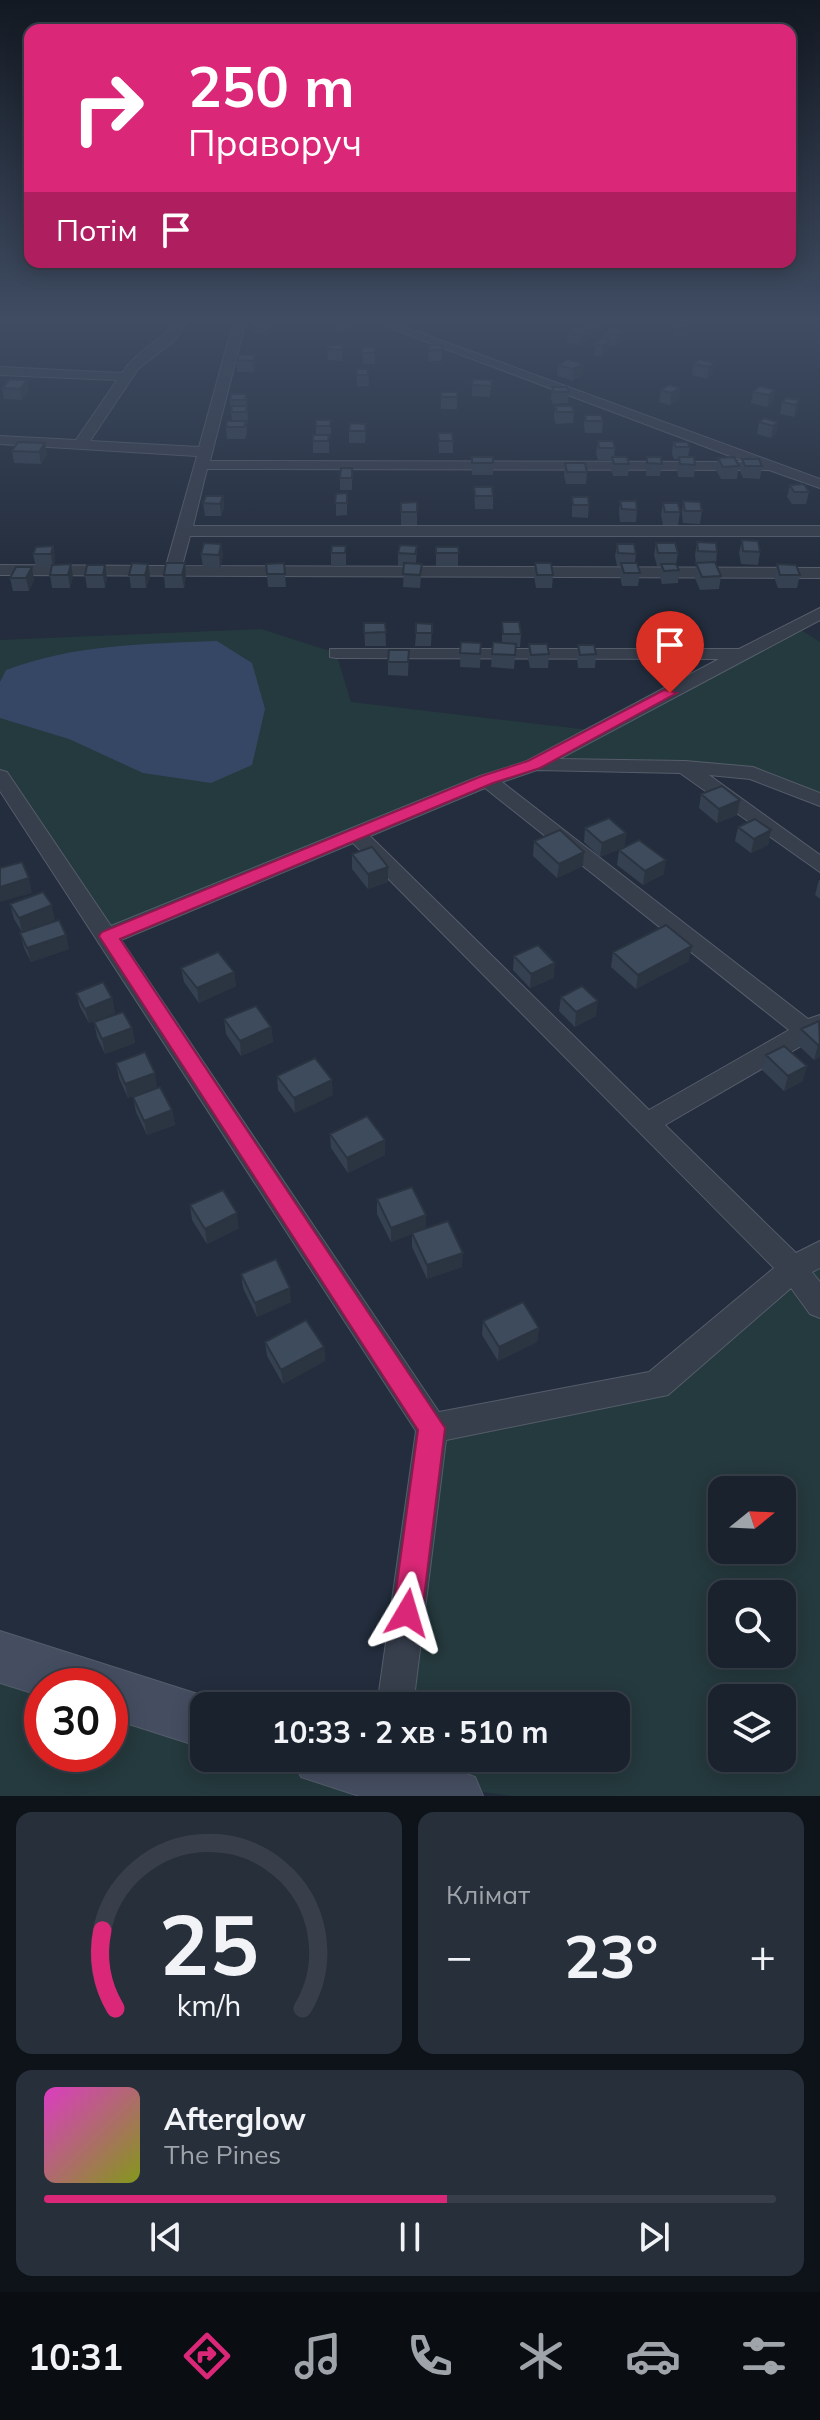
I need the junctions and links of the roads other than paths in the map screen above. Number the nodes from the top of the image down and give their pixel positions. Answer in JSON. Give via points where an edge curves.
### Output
{"nodes":[{"id":1,"x":107,"y":404,"type":"edge"},
{"id":2,"x":218,"y":404,"type":"edge"},
{"id":3,"x":603,"y":404,"type":"edge"},
{"id":4,"x":0,"y":440,"type":"edge"},
{"id":5,"x":80,"y":445,"type":"junction"},
{"id":6,"x":203,"y":459,"type":"junction"},
{"id":7,"x":772,"y":466,"type":"junction"},
{"id":8,"x":820,"y":484,"type":"edge"},
{"id":9,"x":184,"y":531,"type":"junction"},
{"id":10,"x":820,"y":531,"type":"edge"},
{"id":11,"x":0,"y":570,"type":"edge"},
{"id":12,"x":173,"y":571,"type":"junction"},
{"id":13,"x":820,"y":573,"type":"edge"},
{"id":14,"x":820,"y":613,"type":"edge"},
{"id":15,"x":336,"y":653,"type":"dead end"},
{"id":16,"x":742,"y":654,"type":"junction"},
{"id":17,"x":534,"y":765,"type":"junction"},
{"id":18,"x":685,"y":767,"type":"junction"},
{"id":19,"x":0,"y":776,"type":"edge"},
{"id":20,"x":487,"y":780,"type":"junction"},
{"id":21,"x":820,"y":800,"type":"edge"},
{"id":22,"x":358,"y":836,"type":"junction"},
{"id":23,"x":820,"y":865,"type":"edge"},
{"id":24,"x":109,"y":936,"type":"junction"},
{"id":25,"x":813,"y":1027,"type":"edge"},
{"id":26,"x":646,"y":1124,"type":"junction"},
{"id":27,"x":820,"y":1253,"type":"edge"},
{"id":28,"x":793,"y":1269,"type":"junction"},
{"id":29,"x":820,"y":1305,"type":"edge"},
{"id":30,"x":432,"y":1428,"type":"junction"},
{"id":31,"x":0,"y":1657,"type":"edge"},
{"id":32,"x":35,"y":1668,"type":"edge"},
{"id":33,"x":397,"y":1692,"type":"edge"},
{"id":34,"x":128,"y":1698,"type":"edge"},
{"id":35,"x":190,"y":1718,"type":"edge"},
{"id":36,"x":397,"y":1772,"type":"edge"},
{"id":37,"x":456,"y":1796,"type":"edge"}],
"edges":[{"from":1,"to":5,"type":"street"},
{"from":2,"to":6,"type":"street"},
{"from":3,"to":7,"type":"street"},
{"from":4,"to":5,"type":"street"},
{"from":5,"to":6,"type":"street"},
{"from":6,"to":7,"type":"street"},
{"from":6,"to":9,"type":"street"},
{"from":7,"to":8,"type":"street"},
{"from":9,"to":10,"type":"street"},
{"from":9,"to":12,"type":"street"},
{"from":11,"to":12,"type":"street"},
{"from":12,"to":13,"type":"street"},
{"from":14,"to":16,"type":"street"},
{"from":15,"to":16,"type":"street"},
{"from":16,"to":17,"type":"street"},
{"from":17,"to":18,"type":"street"},
{"from":17,"to":20,"type":"street"},
{"from":18,"to":21,"type":"street","via":[[753,773]]},
{"from":18,"to":23,"type":"street"},
{"from":19,"to":24,"type":"street"},
{"from":20,"to":22,"type":"street"},
{"from":20,"to":25,"type":"street"},
{"from":22,"to":24,"type":"street"},
{"from":22,"to":26,"type":"street"},
{"from":24,"to":30,"type":"street"},
{"from":25,"to":26,"type":"street"},
{"from":26,"to":28,"type":"street"},
{"from":27,"to":28,"type":"street"},
{"from":28,"to":29,"type":"street"},
{"from":28,"to":30,"type":"street","via":[[657,1385]]},
{"from":30,"to":33,"type":"street"},
{"from":31,"to":32,"type":"street"},
{"from":34,"to":35,"type":"street"},
{"from":36,"to":37,"type":"street"}]}
